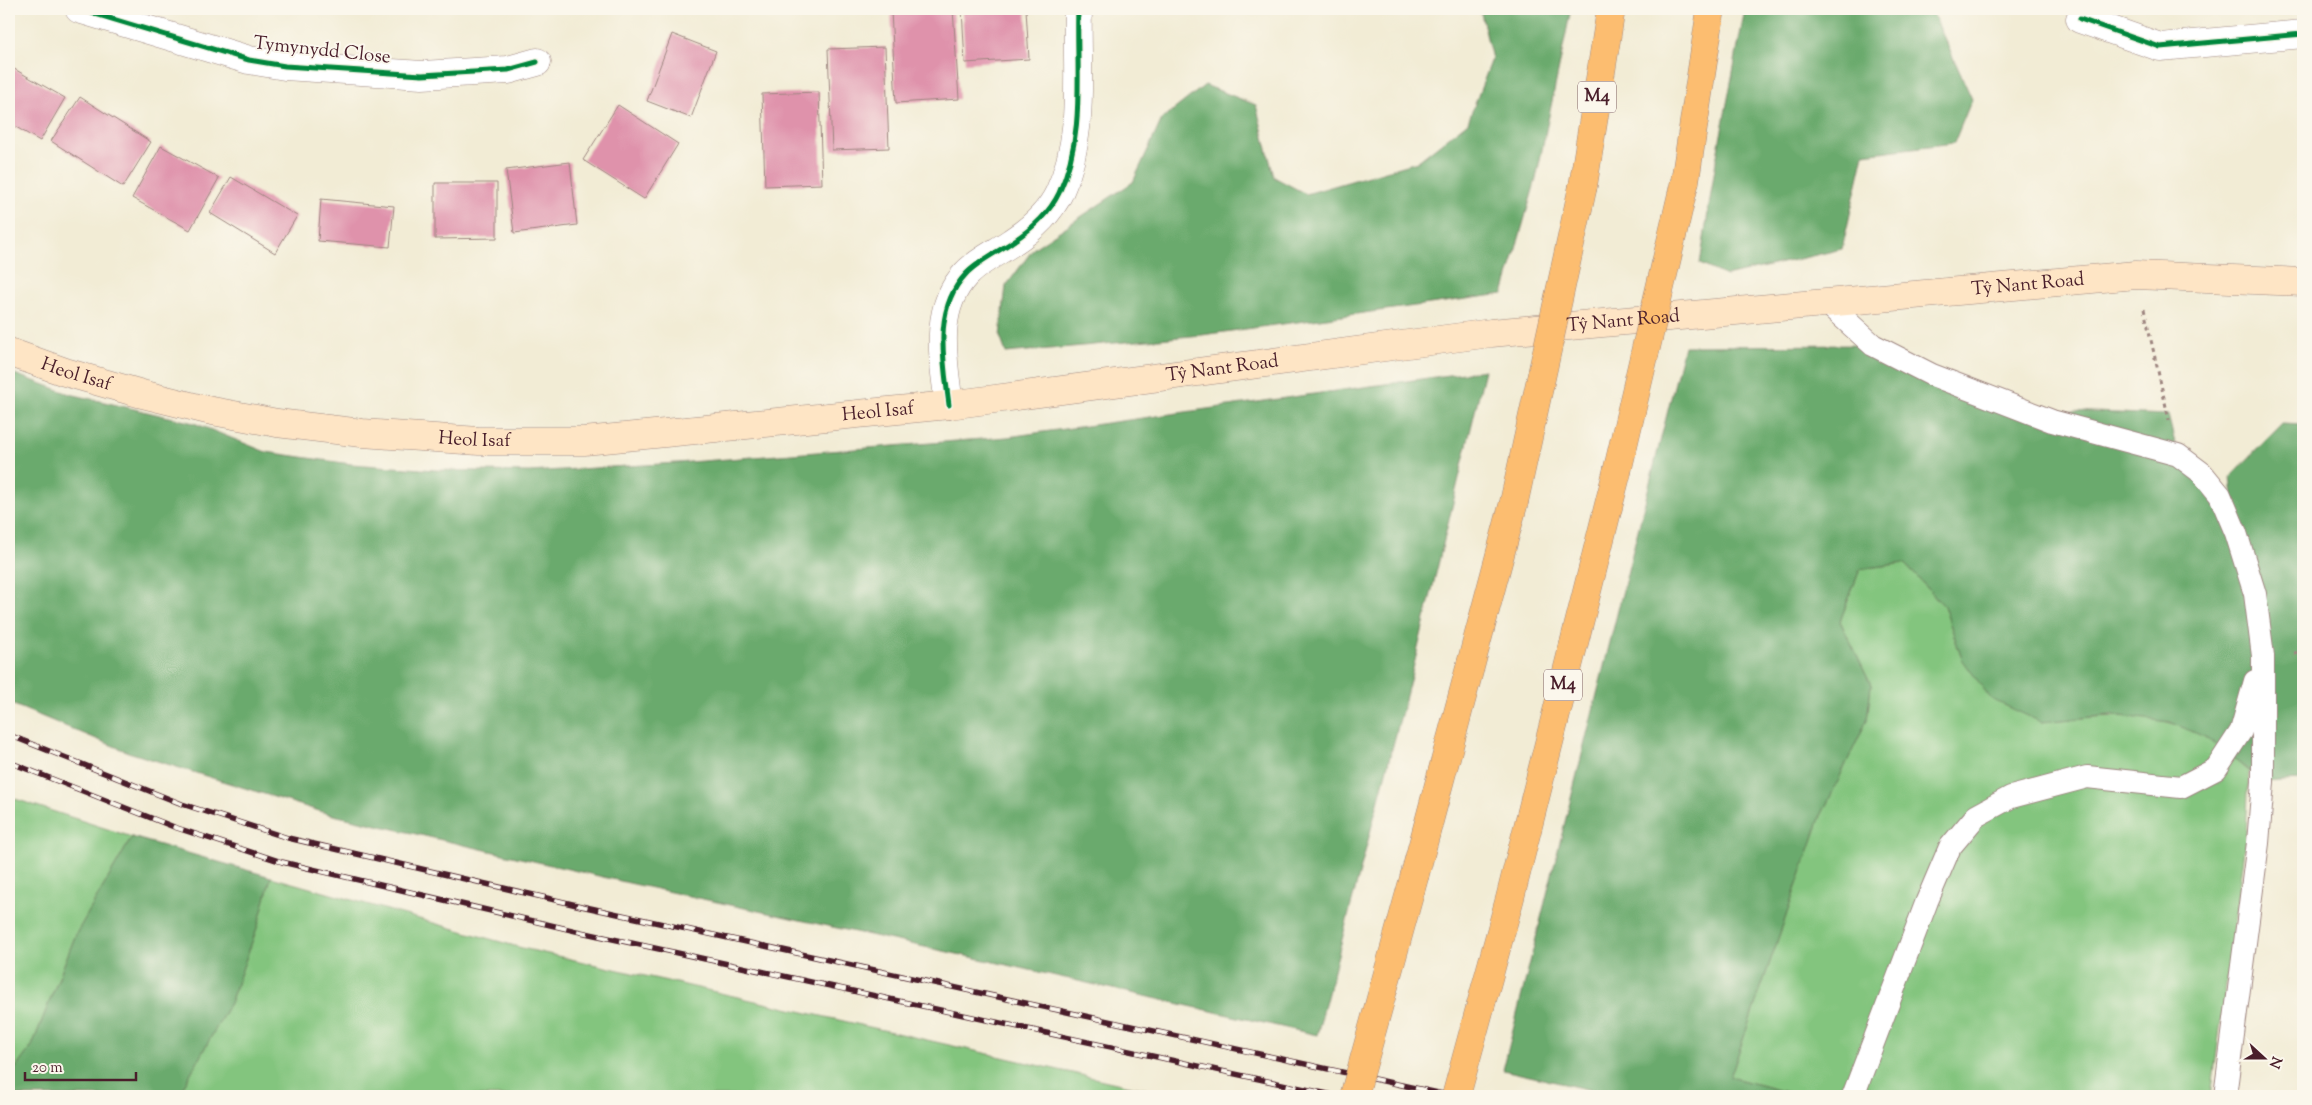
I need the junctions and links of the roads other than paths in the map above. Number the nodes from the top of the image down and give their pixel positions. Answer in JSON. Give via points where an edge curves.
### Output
{"nodes":[{"id":1,"x":79,"y":9,"type":"edge"},
{"id":2,"x":1078,"y":9,"type":"edge"},
{"id":3,"x":1611,"y":9,"type":"edge"},
{"id":4,"x":1711,"y":9,"type":"edge"},
{"id":5,"x":2080,"y":19,"type":"dead end"},
{"id":6,"x":2303,"y":34,"type":"edge"},
{"id":7,"x":537,"y":62,"type":"dead end"},
{"id":8,"x":2303,"y":282,"type":"edge"},
{"id":9,"x":1828,"y":304,"type":"junction"},
{"id":10,"x":9,"y":352,"type":"edge"},
{"id":11,"x":949,"y":405,"type":"junction"},
{"id":12,"x":2262,"y":656,"type":"junction"},
{"id":13,"x":1354,"y":1096,"type":"edge"},
{"id":14,"x":1456,"y":1096,"type":"edge"},
{"id":15,"x":1853,"y":1096,"type":"edge"},
{"id":16,"x":2225,"y":1096,"type":"edge"}],
"edges":[{"from":1,"to":7,"type":"street","name":"Tymynydd Close","via":[[250,60],[286,66],[422,75],[508,70]]},
{"from":2,"to":11,"type":"street","via":[[1078,116],[1069,169],[1045,214],[1030,230],[966,274],[950,297],[942,345]]},
{"from":3,"to":13,"type":"highway","number":"M4","bridge":true,"via":[[1583,186],[1514,502]]},
{"from":4,"to":14,"type":"highway","number":"M4","bridge":true,"via":[[1685,181],[1617,472],[1510,898]]},
{"from":5,"to":6,"type":"street","via":[[2160,47]]},
{"from":8,"to":9,"type":"main road","name":"Tŷ Nant Road","via":[[2136,275]]},
{"from":9,"to":11,"type":"main road","name":"Tŷ Nant Road","via":[[1491,334]]},
{"from":9,"to":12,"type":"lane","via":[[1873,345],[1932,376],[2052,421],[2178,455],[2202,473],[2220,495],[2236,533],[2255,594]]},
{"from":10,"to":11,"type":"main road","name":"Heol Isaf","via":[[66,372],[207,410],[277,423],[362,433],[479,441],[584,441]]},
{"from":12,"to":15,"type":"lane","via":[[2241,731],[2216,770],[2181,787],[2087,777],[2011,797],[1976,816],[1950,848]]},
{"from":12,"to":16,"type":"lane","via":[[2263,782],[2258,843]]}]}
